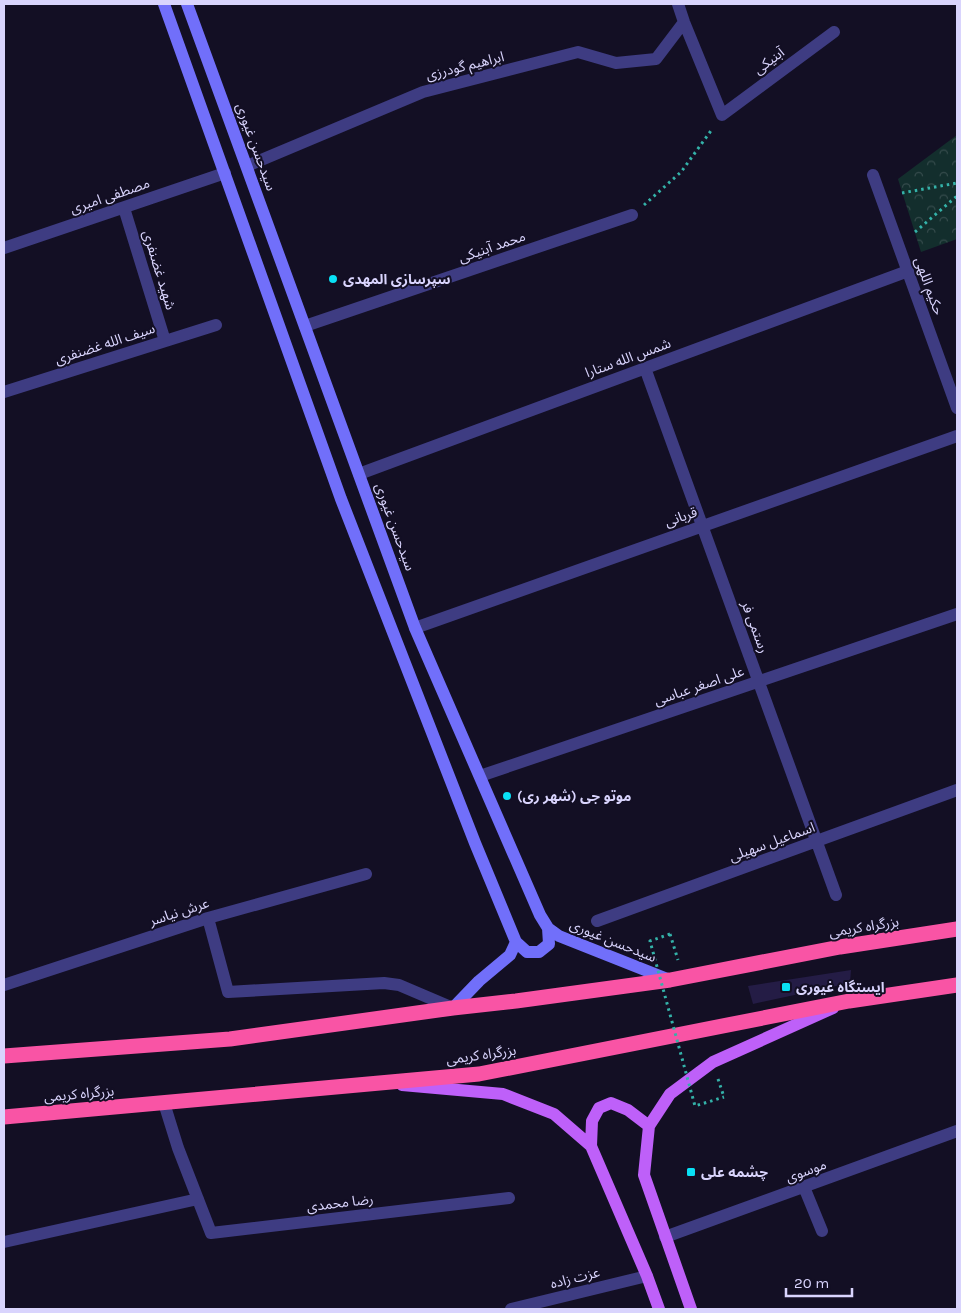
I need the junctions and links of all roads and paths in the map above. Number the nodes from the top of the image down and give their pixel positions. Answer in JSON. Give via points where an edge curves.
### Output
{"nodes":[{"id":1,"x":164,"y":4,"type":"edge"},
{"id":2,"x":188,"y":4,"type":"edge"},
{"id":3,"x":678,"y":4,"type":"edge"},
{"id":4,"x":684,"y":22,"type":"junction"},
{"id":5,"x":834,"y":32,"type":"dead end"},
{"id":6,"x":722,"y":115,"type":"junction"},
{"id":7,"x":247,"y":166,"type":"junction"},
{"id":8,"x":225,"y":173,"type":"junction"},
{"id":9,"x":872,"y":175,"type":"dead end"},
{"id":10,"x":957,"y":184,"type":"edge"},
{"id":11,"x":902,"y":193,"type":"dead end"},
{"id":12,"x":957,"y":196,"type":"edge"},
{"id":13,"x":124,"y":208,"type":"junction"},
{"id":14,"x":632,"y":215,"type":"joint"},
{"id":15,"x":915,"y":232,"type":"dead end"},
{"id":16,"x":4,"y":248,"type":"edge"},
{"id":17,"x":908,"y":271,"type":"junction"},
{"id":18,"x":216,"y":325,"type":"dead end"},
{"id":19,"x":305,"y":326,"type":"junction"},
{"id":20,"x":165,"y":341,"type":"junction"},
{"id":21,"x":645,"y":368,"type":"junction"},
{"id":22,"x":4,"y":392,"type":"edge"},
{"id":23,"x":957,"y":408,"type":"edge"},
{"id":24,"x":957,"y":436,"type":"edge"},
{"id":25,"x":359,"y":474,"type":"junction"},
{"id":26,"x":702,"y":526,"type":"junction"},
{"id":27,"x":957,"y":614,"type":"edge"},
{"id":28,"x":415,"y":628,"type":"junction"},
{"id":29,"x":759,"y":682,"type":"junction"},
{"id":30,"x":480,"y":776,"type":"junction"},
{"id":31,"x":957,"y":790,"type":"edge"},
{"id":32,"x":817,"y":841,"type":"junction"},
{"id":33,"x":366,"y":874,"type":"dead end"},
{"id":34,"x":836,"y":895,"type":"dead end"},
{"id":35,"x":208,"y":918,"type":"junction"},
{"id":36,"x":596,"y":921,"type":"dead end"},
{"id":37,"x":548,"y":928,"type":"junction"},
{"id":38,"x":957,"y":930,"type":"edge"},
{"id":39,"x":516,"y":942,"type":"junction"},
{"id":40,"x":677,"y":979,"type":"junction"},
{"id":41,"x":4,"y":985,"type":"edge"},
{"id":42,"x":957,"y":985,"type":"edge"},
{"id":43,"x":849,"y":1001,"type":"junction"},
{"id":44,"x":452,"y":1008,"type":"junction"},
{"id":45,"x":4,"y":1056,"type":"edge"},
{"id":46,"x":375,"y":1083,"type":"junction"},
{"id":47,"x":724,"y":1097,"type":"dead end"},
{"id":48,"x":164,"y":1103,"type":"junction"},
{"id":49,"x":4,"y":1117,"type":"edge"},
{"id":50,"x":649,"y":1126,"type":"junction"},
{"id":51,"x":957,"y":1131,"type":"edge"},
{"id":52,"x":591,"y":1146,"type":"junction"},
{"id":53,"x":804,"y":1188,"type":"junction"},
{"id":54,"x":509,"y":1198,"type":"dead end"},
{"id":55,"x":198,"y":1199,"type":"junction"},
{"id":56,"x":822,"y":1231,"type":"dead end"},
{"id":57,"x":665,"y":1237,"type":"junction"},
{"id":58,"x":4,"y":1242,"type":"edge"},
{"id":59,"x":647,"y":1276,"type":"junction"},
{"id":60,"x":511,"y":1309,"type":"edge"},
{"id":61,"x":659,"y":1309,"type":"edge"},
{"id":62,"x":691,"y":1309,"type":"edge"}],
"edges":[{"from":1,"to":8,"type":"main road"},
{"from":2,"to":7,"type":"main road","name":"سیدحسن غیوری"},
{"from":3,"to":4,"type":"street"},
{"from":4,"to":6,"type":"street"},
{"from":4,"to":7,"type":"street","name":"ابراهیم گودرزی","via":[[656,59],[616,63],[578,52],[441,87]]},
{"from":5,"to":6,"type":"street","name":"آبنیکی"},
{"from":6,"to":14,"type":"path","via":[[681,172]]},
{"from":7,"to":19,"type":"main road","name":"سیدحسن غیوری"},
{"from":8,"to":13,"type":"street","name":"مصطفی امیری"},
{"from":8,"to":39,"type":"main road","via":[[341,499]]},
{"from":9,"to":17,"type":"street","name":"حکیم اللهی"},
{"from":10,"to":11,"type":"path"},
{"from":12,"to":15,"type":"path"},
{"from":13,"to":16,"type":"street","name":"مصطفی امیری"},
{"from":13,"to":20,"type":"street","name":"شهید غضنفری"},
{"from":14,"to":19,"type":"street","name":"محمد آبنیکی"},
{"from":17,"to":21,"type":"street","name":"شمس الله ستارا"},
{"from":17,"to":23,"type":"street","name":"حکیم اللهی"},
{"from":18,"to":20,"type":"street","name":"سیف الله غضنفری"},
{"from":19,"to":25,"type":"main road","name":"سیدحسن غیوری"},
{"from":20,"to":22,"type":"street","name":"سیف الله غضنفری"},
{"from":21,"to":25,"type":"street","name":"شمس الله ستارا"},
{"from":21,"to":26,"type":"street","name":"رستمی فر"},
{"from":24,"to":26,"type":"street","name":"قربانی"},
{"from":25,"to":28,"type":"main road","name":"سیدحسن غیوری"},
{"from":26,"to":28,"type":"street","name":"قربانی"},
{"from":26,"to":29,"type":"street","name":"رستمی فر"},
{"from":27,"to":29,"type":"street","name":"علی اصغر عباسی"},
{"from":28,"to":30,"type":"main road","name":"سیدحسن غیوری"},
{"from":29,"to":30,"type":"street","name":"علی اصغر عباسی"},
{"from":29,"to":32,"type":"street","name":"رستمی فر"},
{"from":30,"to":37,"type":"main road","name":"سیدحسن غیوری"},
{"from":31,"to":32,"type":"street","name":"اسماعیل سهیلی"},
{"from":32,"to":34,"type":"street","name":"رستمی فر"},
{"from":32,"to":36,"type":"street","name":"اسماعیل سهیلی"},
{"from":33,"to":35,"type":"street","name":"عرش نیاسر"},
{"from":35,"to":41,"type":"street","name":"عرش نیاسر"},
{"from":35,"to":44,"type":"street","via":[[228,992],[384,983],[400,985]]},
{"from":37,"to":39,"type":"main road","via":[[549,944],[539,952],[527,952]]},
{"from":37,"to":40,"type":"main road","name":"سیدحسن غیوری","via":[[559,936]]},
{"from":38,"to":40,"type":"highway","name":"بزرگراه کریمی","via":[[840,947]]},
{"from":39,"to":44,"type":"main road","via":[[510,955]]},
{"from":40,"to":44,"type":"highway","name":"بزرگراه کریمی"},
{"from":40,"to":47,"type":"path","bridge":true,"via":[[670,934],[650,941],[695,1106]]},
{"from":42,"to":43,"type":"highway","name":"بزرگراه کریمی"},
{"from":43,"to":46,"type":"highway","name":"بزرگراه کریمی","via":[[479,1074]]},
{"from":43,"to":50,"type":"main road","via":[[713,1062],[670,1094]]},
{"from":44,"to":45,"type":"highway","name":"بزرگراه کریمی","via":[[230,1039]]},
{"from":46,"to":48,"type":"highway","name":"بزرگراه کریمی"},
{"from":46,"to":52,"type":"main road","via":[[503,1094],[554,1114]]},
{"from":48,"to":49,"type":"highway","name":"بزرگراه کریمی"},
{"from":48,"to":55,"type":"street","name":"رضا محمدی"},
{"from":50,"to":52,"type":"main road","via":[[628,1110],[611,1103],[599,1108],[592,1121]]},
{"from":50,"to":57,"type":"main road","via":[[644,1175]]},
{"from":51,"to":53,"type":"street","name":"موسوی"},
{"from":52,"to":59,"type":"main road"},
{"from":53,"to":56,"type":"street"},
{"from":53,"to":57,"type":"street","name":"موسوی"},
{"from":54,"to":55,"type":"street","name":"رضا محمدی","via":[[211,1233]]},
{"from":55,"to":58,"type":"street"},
{"from":57,"to":62,"type":"main road"},
{"from":59,"to":60,"type":"street","name":"عزت زاده"},
{"from":59,"to":61,"type":"main road"}]}
